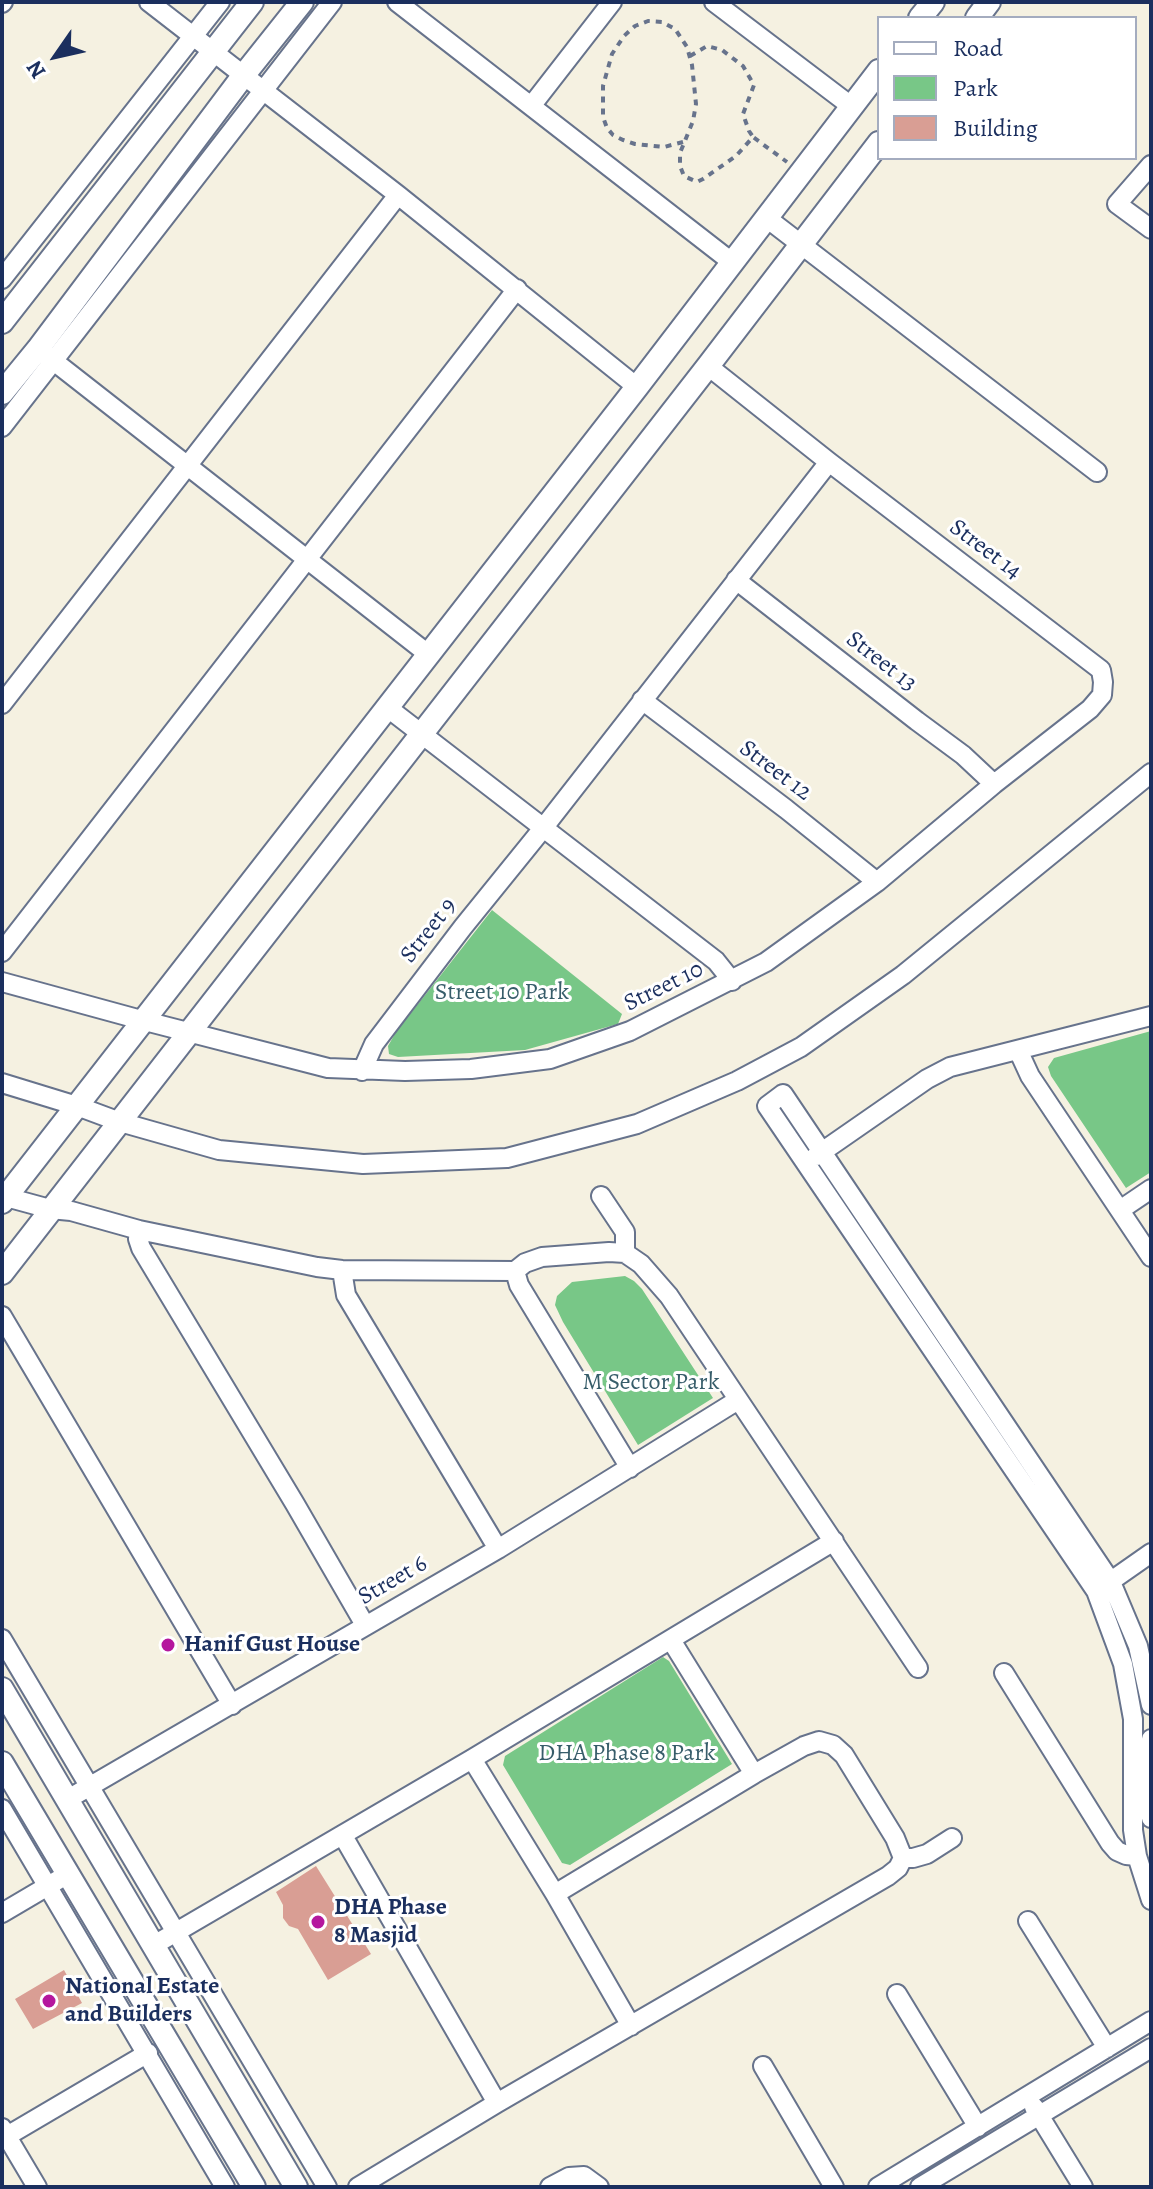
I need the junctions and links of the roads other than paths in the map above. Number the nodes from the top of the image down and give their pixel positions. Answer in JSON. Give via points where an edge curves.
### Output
{"nodes":[{"id":1,"x":149,"y":2,"type":"edge"},
{"id":2,"x":220,"y":2,"type":"edge"},
{"id":3,"x":252,"y":2,"type":"edge"},
{"id":4,"x":302,"y":2,"type":"edge"},
{"id":5,"x":332,"y":2,"type":"edge"},
{"id":6,"x":397,"y":2,"type":"edge"},
{"id":7,"x":612,"y":2,"type":"edge"},
{"id":8,"x":714,"y":2,"type":"edge"},
{"id":9,"x":193,"y":37,"type":"junction"},
{"id":10,"x":213,"y":52,"type":"junction"},
{"id":11,"x":877,"y":74,"type":"edge"},
{"id":12,"x":243,"y":76,"type":"junction"},
{"id":13,"x":262,"y":90,"type":"junction"},
{"id":14,"x":532,"y":105,"type":"junction"},
{"id":15,"x":851,"y":106,"type":"junction"},
{"id":16,"x":877,"y":146,"type":"edge"},
{"id":17,"x":1151,"y":165,"type":"edge"},
{"id":18,"x":398,"y":195,"type":"junction"},
{"id":19,"x":768,"y":219,"type":"junction"},
{"id":20,"x":1151,"y":229,"type":"edge"},
{"id":21,"x":800,"y":243,"type":"junction"},
{"id":22,"x":733,"y":263,"type":"junction"},
{"id":23,"x":2,"y":279,"type":"edge"},
{"id":24,"x":517,"y":289,"type":"junction"},
{"id":25,"x":2,"y":322,"type":"edge"},
{"id":26,"x":46,"y":355,"type":"junction"},
{"id":27,"x":708,"y":366,"type":"junction"},
{"id":28,"x":637,"y":387,"type":"junction"},
{"id":29,"x":2,"y":393,"type":"edge"},
{"id":30,"x":2,"y":427,"type":"edge"},
{"id":31,"x":829,"y":462,"type":"junction"},
{"id":32,"x":188,"y":467,"type":"junction"},
{"id":33,"x":1097,"y":472,"type":"dead end"},
{"id":34,"x":308,"y":559,"type":"junction"},
{"id":35,"x":736,"y":580,"type":"junction"},
{"id":36,"x":428,"y":654,"type":"junction"},
{"id":37,"x":1103,"y":682,"type":"joint"},
{"id":38,"x":642,"y":700,"type":"junction"},
{"id":39,"x":2,"y":704,"type":"edge"},
{"id":40,"x":388,"y":708,"type":"junction"},
{"id":41,"x":420,"y":733,"type":"junction"},
{"id":42,"x":1151,"y":773,"type":"edge"},
{"id":43,"x":994,"y":784,"type":"junction"},
{"id":44,"x":544,"y":827,"type":"junction"},
{"id":45,"x":877,"y":882,"type":"junction"},
{"id":46,"x":2,"y":952,"type":"edge"},
{"id":47,"x":732,"y":981,"type":"junction"},
{"id":48,"x":2,"y":982,"type":"edge"},
{"id":49,"x":1151,"y":1016,"type":"edge"},
{"id":50,"x":145,"y":1021,"type":"junction"},
{"id":51,"x":189,"y":1032,"type":"junction"},
{"id":52,"x":1018,"y":1050,"type":"junction"},
{"id":53,"x":362,"y":1071,"type":"junction"},
{"id":54,"x":2,"y":1083,"type":"edge"},
{"id":55,"x":77,"y":1106,"type":"junction"},
{"id":56,"x":120,"y":1122,"type":"junction"},
{"id":57,"x":823,"y":1151,"type":"junction"},
{"id":58,"x":807,"y":1162,"type":"junction"},
{"id":59,"x":1151,"y":1189,"type":"edge"},
{"id":60,"x":601,"y":1196,"type":"dead end"},
{"id":61,"x":3,"y":1198,"type":"edge"},
{"id":62,"x":50,"y":1209,"type":"junction"},
{"id":63,"x":1120,"y":1210,"type":"junction"},
{"id":64,"x":139,"y":1230,"type":"junction"},
{"id":65,"x":625,"y":1253,"type":"junction"},
{"id":66,"x":1151,"y":1257,"type":"edge"},
{"id":67,"x":342,"y":1270,"type":"junction"},
{"id":68,"x":515,"y":1271,"type":"junction"},
{"id":69,"x":2,"y":1273,"type":"edge"},
{"id":70,"x":2,"y":1316,"type":"edge"},
{"id":71,"x":738,"y":1400,"type":"junction"},
{"id":72,"x":630,"y":1468,"type":"junction"},
{"id":73,"x":834,"y":1541,"type":"junction"},
{"id":74,"x":498,"y":1549,"type":"junction"},
{"id":75,"x":1151,"y":1553,"type":"edge"},
{"id":76,"x":1103,"y":1586,"type":"junction"},
{"id":77,"x":365,"y":1625,"type":"junction"},
{"id":78,"x":2,"y":1639,"type":"edge"},
{"id":79,"x":671,"y":1640,"type":"junction"},
{"id":80,"x":918,"y":1668,"type":"dead end"},
{"id":81,"x":1004,"y":1673,"type":"dead end"},
{"id":82,"x":2,"y":1689,"type":"edge"},
{"id":83,"x":232,"y":1705,"type":"junction"},
{"id":84,"x":1151,"y":1705,"type":"edge"},
{"id":85,"x":1151,"y":1739,"type":"edge"},
{"id":86,"x":472,"y":1759,"type":"junction"},
{"id":87,"x":2,"y":1763,"type":"edge"},
{"id":88,"x":754,"y":1774,"type":"junction"},
{"id":89,"x":88,"y":1787,"type":"junction"},
{"id":90,"x":68,"y":1799,"type":"junction"},
{"id":91,"x":2,"y":1809,"type":"edge"},
{"id":92,"x":1151,"y":1818,"type":"edge"},
{"id":93,"x":343,"y":1836,"type":"junction"},
{"id":94,"x":952,"y":1838,"type":"dead end"},
{"id":95,"x":100,"y":1855,"type":"junction"},
{"id":96,"x":1137,"y":1856,"type":"junction"},
{"id":97,"x":903,"y":1858,"type":"junction"},
{"id":98,"x":67,"y":1875,"type":"junction"},
{"id":99,"x":47,"y":1886,"type":"junction"},
{"id":100,"x":555,"y":1894,"type":"junction"},
{"id":101,"x":1151,"y":1900,"type":"edge"},
{"id":102,"x":2,"y":1913,"type":"edge"},
{"id":103,"x":1028,"y":1921,"type":"dead end"},
{"id":104,"x":175,"y":1933,"type":"junction"},
{"id":105,"x":154,"y":1945,"type":"junction"},
{"id":106,"x":897,"y":1994,"type":"dead end"},
{"id":107,"x":1151,"y":2021,"type":"edge"},
{"id":108,"x":631,"y":2026,"type":"junction"},
{"id":109,"x":1107,"y":2048,"type":"junction"},
{"id":110,"x":1151,"y":2048,"type":"edge"},
{"id":111,"x":148,"y":2053,"type":"junction"},
{"id":112,"x":763,"y":2066,"type":"dead end"},
{"id":113,"x":1028,"y":2097,"type":"junction"},
{"id":114,"x":497,"y":2103,"type":"junction"},
{"id":115,"x":1040,"y":2116,"type":"junction"},
{"id":116,"x":978,"y":2127,"type":"junction"},
{"id":117,"x":4,"y":2132,"type":"edge"},
{"id":118,"x":37,"y":2187,"type":"edge"},
{"id":119,"x":225,"y":2187,"type":"edge"},
{"id":120,"x":254,"y":2187,"type":"edge"},
{"id":121,"x":296,"y":2187,"type":"edge"},
{"id":122,"x":327,"y":2187,"type":"edge"},
{"id":123,"x":358,"y":2187,"type":"edge"},
{"id":124,"x":550,"y":2187,"type":"edge"},
{"id":125,"x":599,"y":2187,"type":"edge"},
{"id":126,"x":834,"y":2187,"type":"edge"},
{"id":127,"x":878,"y":2187,"type":"edge"},
{"id":128,"x":920,"y":2187,"type":"edge"},
{"id":129,"x":1083,"y":2187,"type":"edge"}],
"edges":[{"from":1,"to":9,"type":"street"},
{"from":2,"to":9,"type":"street"},
{"from":3,"to":10,"type":"street"},
{"from":4,"to":12,"type":"street"},
{"from":5,"to":13,"type":"street"},
{"from":6,"to":14,"type":"street"},
{"from":7,"to":14,"type":"street"},
{"from":8,"to":15,"type":"street"},
{"from":9,"to":10,"type":"street"},
{"from":9,"to":23,"type":"street"},
{"from":10,"to":12,"type":"street"},
{"from":10,"to":25,"type":"street"},
{"from":11,"to":15,"type":"street"},
{"from":12,"to":13,"type":"street"},
{"from":12,"to":26,"type":"street"},
{"from":13,"to":18,"type":"street"},
{"from":13,"to":26,"type":"street"},
{"from":14,"to":22,"type":"street"},
{"from":15,"to":19,"type":"street"},
{"from":16,"to":21,"type":"street"},
{"from":17,"to":20,"type":"street","via":[[1117,204]]},
{"from":18,"to":24,"type":"street"},
{"from":18,"to":32,"type":"street"},
{"from":19,"to":21,"type":"street"},
{"from":19,"to":22,"type":"street"},
{"from":21,"to":27,"type":"street"},
{"from":21,"to":33,"type":"street"},
{"from":22,"to":28,"type":"street"},
{"from":24,"to":28,"type":"street"},
{"from":24,"to":34,"type":"street"},
{"from":26,"to":29,"type":"street"},
{"from":26,"to":30,"type":"street"},
{"from":26,"to":32,"type":"street"},
{"from":27,"to":31,"type":"street","name":"Street 14"},
{"from":27,"to":41,"type":"street"},
{"from":28,"to":36,"type":"street"},
{"from":31,"to":35,"type":"street","name":"Street 9"},
{"from":31,"to":37,"type":"street","name":"Street 14","via":[[1088,659],[1101,670]]},
{"from":32,"to":34,"type":"street"},
{"from":32,"to":39,"type":"street"},
{"from":34,"to":36,"type":"street"},
{"from":34,"to":46,"type":"street"},
{"from":35,"to":38,"type":"street","name":"Street 9"},
{"from":35,"to":43,"type":"street","name":"Street 13"},
{"from":36,"to":40,"type":"street"},
{"from":37,"to":43,"type":"street","name":"Street 10","via":[[1102,695],[1090,709]]},
{"from":38,"to":44,"type":"street","name":"Street 9"},
{"from":38,"to":45,"type":"street","name":"Street 12"},
{"from":40,"to":41,"type":"street"},
{"from":40,"to":50,"type":"street"},
{"from":41,"to":44,"type":"street"},
{"from":41,"to":51,"type":"street"},
{"from":42,"to":56,"type":"street","via":[[903,975],[801,1047],[637,1124],[507,1158],[363,1164],[219,1150]]},
{"from":43,"to":45,"type":"street","name":"Street 10"},
{"from":44,"to":47,"type":"street","via":[[716,961]]},
{"from":44,"to":53,"type":"street","name":"Street 9","via":[[382,1032]]},
{"from":45,"to":47,"type":"street","name":"Street 10"},
{"from":47,"to":53,"type":"street","name":"Street 10","via":[[630,1031],[550,1059],[471,1069]]},
{"from":48,"to":50,"type":"street","name":"Street 10"},
{"from":49,"to":52,"type":"street"},
{"from":50,"to":51,"type":"street","name":"Street 10"},
{"from":50,"to":55,"type":"street"},
{"from":51,"to":53,"type":"street","name":"Street 10","via":[[328,1068]]},
{"from":51,"to":56,"type":"street"},
{"from":52,"to":57,"type":"street","via":[[950,1067]]},
{"from":52,"to":63,"type":"street"},
{"from":54,"to":55,"type":"street"},
{"from":55,"to":56,"type":"street"},
{"from":55,"to":61,"type":"street"},
{"from":56,"to":62,"type":"street"},
{"from":57,"to":58,"type":"street"},
{"from":57,"to":58,"type":"street","via":[[783,1094],[767,1106]]},
{"from":57,"to":76,"type":"street"},
{"from":58,"to":76,"type":"street"},
{"from":59,"to":63,"type":"street"},
{"from":60,"to":65,"type":"street","via":[[625,1232]]},
{"from":61,"to":62,"type":"street"},
{"from":62,"to":64,"type":"street"},
{"from":62,"to":69,"type":"street"},
{"from":63,"to":66,"type":"street"},
{"from":64,"to":67,"type":"street"},
{"from":64,"to":77,"type":"street","via":[[141,1248]]},
{"from":65,"to":68,"type":"street","via":[[542,1257]]},
{"from":65,"to":71,"type":"street","via":[[669,1296]]},
{"from":67,"to":68,"type":"street"},
{"from":67,"to":74,"type":"street","via":[[346,1295]]},
{"from":68,"to":72,"type":"street"},
{"from":70,"to":83,"type":"street"},
{"from":71,"to":72,"type":"street","name":"Street 6"},
{"from":71,"to":73,"type":"street"},
{"from":72,"to":74,"type":"street","name":"Street 6"},
{"from":73,"to":79,"type":"street"},
{"from":73,"to":80,"type":"street"},
{"from":74,"to":77,"type":"street","name":"Street 6"},
{"from":75,"to":76,"type":"street"},
{"from":76,"to":84,"type":"street","via":[[1138,1646]]},
{"from":76,"to":96,"type":"street","via":[[1133,1719],[1131,1809]]},
{"from":77,"to":83,"type":"street","name":"Street 6"},
{"from":78,"to":89,"type":"street"},
{"from":79,"to":86,"type":"street"},
{"from":79,"to":88,"type":"street"},
{"from":81,"to":96,"type":"street","via":[[1110,1843],[1117,1851]]},
{"from":82,"to":90,"type":"street"},
{"from":83,"to":89,"type":"street","name":"Street 6"},
{"from":85,"to":92,"type":"street"},
{"from":86,"to":93,"type":"street"},
{"from":86,"to":100,"type":"street"},
{"from":87,"to":98,"type":"street"},
{"from":88,"to":97,"type":"street","via":[[804,1746],[819,1741],[833,1745],[844,1755]]},
{"from":88,"to":100,"type":"street"},
{"from":89,"to":90,"type":"street","name":"Street 6"},
{"from":89,"to":104,"type":"street"},
{"from":90,"to":95,"type":"street"},
{"from":91,"to":99,"type":"street"},
{"from":93,"to":104,"type":"street"},
{"from":93,"to":114,"type":"street"},
{"from":94,"to":97,"type":"street","via":[[927,1854]]},
{"from":95,"to":98,"type":"street"},
{"from":95,"to":105,"type":"street"},
{"from":96,"to":101,"type":"street"},
{"from":97,"to":108,"type":"street","via":[[888,1876]]},
{"from":98,"to":99,"type":"street"},
{"from":98,"to":120,"type":"street"},
{"from":99,"to":102,"type":"street"},
{"from":99,"to":111,"type":"street"},
{"from":100,"to":108,"type":"street"},
{"from":103,"to":109,"type":"street"},
{"from":104,"to":105,"type":"street"},
{"from":104,"to":122,"type":"street"},
{"from":105,"to":121,"type":"street"},
{"from":106,"to":116,"type":"street"},
{"from":107,"to":109,"type":"street"},
{"from":108,"to":114,"type":"street"},
{"from":109,"to":113,"type":"street"},
{"from":110,"to":115,"type":"street"},
{"from":111,"to":117,"type":"street"},
{"from":111,"to":119,"type":"street"},
{"from":112,"to":126,"type":"street"},
{"from":113,"to":115,"type":"street"},
{"from":113,"to":116,"type":"street"},
{"from":114,"to":123,"type":"street"},
{"from":115,"to":128,"type":"street"},
{"from":115,"to":129,"type":"street"},
{"from":116,"to":127,"type":"street"},
{"from":117,"to":118,"type":"street"},
{"from":124,"to":125,"type":"street","via":[[584,2176]]}]}
